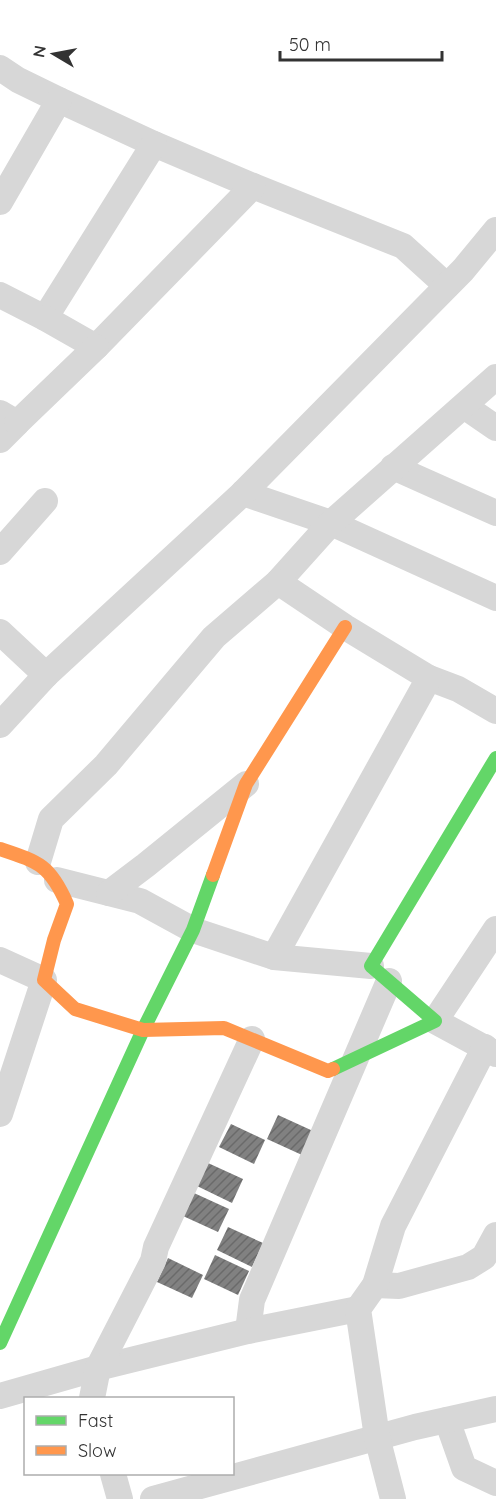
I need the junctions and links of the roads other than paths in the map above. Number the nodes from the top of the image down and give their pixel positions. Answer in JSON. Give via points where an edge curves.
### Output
{"nodes":[{"id":1,"x":0,"y":68,"type":"edge"},
{"id":2,"x":59,"y":100,"type":"junction"},
{"id":3,"x":154,"y":144,"type":"junction"},
{"id":4,"x":253,"y":186,"type":"junction"},
{"id":5,"x":0,"y":202,"type":"edge"},
{"id":6,"x":496,"y":230,"type":"edge"},
{"id":7,"x":447,"y":286,"type":"junction"},
{"id":8,"x":0,"y":295,"type":"edge"},
{"id":9,"x":45,"y":318,"type":"junction"},
{"id":10,"x":96,"y":347,"type":"junction"},
{"id":11,"x":496,"y":376,"type":"edge"},
{"id":12,"x":464,"y":406,"type":"junction"},
{"id":13,"x":6,"y":425,"type":"edge"},
{"id":14,"x":496,"y":428,"type":"edge"},
{"id":15,"x":393,"y":466,"type":"junction"},
{"id":16,"x":243,"y":493,"type":"junction"},
{"id":17,"x":45,"y":501,"type":"dead end"},
{"id":18,"x":496,"y":513,"type":"edge"},
{"id":19,"x":331,"y":524,"type":"junction"},
{"id":20,"x":0,"y":552,"type":"edge"},
{"id":21,"x":278,"y":582,"type":"junction"},
{"id":22,"x":496,"y":598,"type":"edge"},
{"id":23,"x":345,"y":627,"type":"junction"},
{"id":24,"x":0,"y":632,"type":"edge"},
{"id":25,"x":46,"y":675,"type":"junction"},
{"id":26,"x":429,"y":678,"type":"junction"},
{"id":27,"x":496,"y":711,"type":"edge"},
{"id":28,"x":0,"y":725,"type":"edge"},
{"id":29,"x":496,"y":758,"type":"edge"},
{"id":30,"x":246,"y":784,"type":"junction"},
{"id":31,"x":0,"y":849,"type":"edge"},
{"id":32,"x":38,"y":862,"type":"junction"},
{"id":33,"x":57,"y":880,"type":"junction"},
{"id":34,"x":109,"y":893,"type":"junction"},
{"id":35,"x":193,"y":930,"type":"junction"},
{"id":36,"x":492,"y":942,"type":"edge"},
{"id":37,"x":274,"y":957,"type":"junction"},
{"id":38,"x":0,"y":960,"type":"edge"},
{"id":39,"x":380,"y":973,"type":"junction"},
{"id":40,"x":44,"y":980,"type":"junction"},
{"id":41,"x":435,"y":1021,"type":"junction"},
{"id":42,"x":143,"y":1030,"type":"junction"},
{"id":43,"x":252,"y":1039,"type":"junction"},
{"id":44,"x":490,"y":1050,"type":"edge"},
{"id":45,"x":357,"y":1058,"type":"junction"},
{"id":46,"x":8,"y":1065,"type":"edge"},
{"id":47,"x":0,"y":1114,"type":"edge"},
{"id":48,"x":492,"y":1251,"type":"edge"},
{"id":49,"x":375,"y":1285,"type":"junction"},
{"id":50,"x":358,"y":1309,"type":"junction"},
{"id":51,"x":248,"y":1331,"type":"junction"},
{"id":52,"x":0,"y":1343,"type":"edge"},
{"id":53,"x":98,"y":1368,"type":"junction"},
{"id":54,"x":0,"y":1396,"type":"edge"},
{"id":55,"x":93,"y":1397,"type":"edge"},
{"id":56,"x":496,"y":1409,"type":"edge"},
{"id":57,"x":447,"y":1420,"type":"junction"},
{"id":58,"x":377,"y":1437,"type":"junction"},
{"id":59,"x":114,"y":1475,"type":"edge"},
{"id":60,"x":496,"y":1483,"type":"edge"},
{"id":61,"x":196,"y":1493,"type":"edge"},
{"id":62,"x":120,"y":1499,"type":"edge"},
{"id":63,"x":153,"y":1499,"type":"edge"},
{"id":64,"x":393,"y":1499,"type":"edge"}],
"edges":[{"from":1,"to":2,"type":"street"},
{"from":2,"to":3,"type":"street"},
{"from":2,"to":5,"type":"street"},
{"from":3,"to":4,"type":"street"},
{"from":3,"to":9,"type":"street"},
{"from":4,"to":7,"type":"street","via":[[403,246]]},
{"from":4,"to":10,"type":"street"},
{"from":6,"to":7,"type":"street"},
{"from":7,"to":16,"type":"street"},
{"from":8,"to":9,"type":"street"},
{"from":9,"to":10,"type":"street"},
{"from":10,"to":13,"type":"street"},
{"from":11,"to":12,"type":"street"},
{"from":12,"to":14,"type":"street"},
{"from":12,"to":15,"type":"street"},
{"from":15,"to":18,"type":"street"},
{"from":15,"to":19,"type":"street"},
{"from":16,"to":19,"type":"street"},
{"from":16,"to":25,"type":"street"},
{"from":17,"to":20,"type":"street"},
{"from":19,"to":21,"type":"street"},
{"from":19,"to":22,"type":"street"},
{"from":21,"to":23,"type":"street"},
{"from":21,"to":32,"type":"street","via":[[214,637],[106,765],[51,819]]},
{"from":23,"to":26,"type":"street"},
{"from":23,"to":30,"type":"street"},
{"from":24,"to":25,"type":"street"},
{"from":25,"to":28,"type":"street"},
{"from":26,"to":27,"type":"street"},
{"from":26,"to":37,"type":"street"},
{"from":29,"to":39,"type":"street"},
{"from":30,"to":34,"type":"street"},
{"from":30,"to":35,"type":"street"},
{"from":31,"to":32,"type":"street"},
{"from":32,"to":33,"type":"street"},
{"from":33,"to":34,"type":"street"},
{"from":33,"to":40,"type":"street","via":[[67,904]]},
{"from":34,"to":35,"type":"street","via":[[140,901]]},
{"from":35,"to":37,"type":"street"},
{"from":35,"to":42,"type":"street"},
{"from":36,"to":41,"type":"street"},
{"from":37,"to":39,"type":"street"},
{"from":38,"to":40,"type":"street"},
{"from":39,"to":41,"type":"street"},
{"from":39,"to":45,"type":"street"},
{"from":40,"to":42,"type":"street","via":[[75,1009]]},
{"from":40,"to":46,"type":"street"},
{"from":41,"to":44,"type":"street"},
{"from":41,"to":45,"type":"street"},
{"from":42,"to":43,"type":"street","via":[[224,1028]]},
{"from":42,"to":52,"type":"street"},
{"from":43,"to":45,"type":"street","via":[[328,1071]]},
{"from":43,"to":53,"type":"street","via":[[153,1261]]},
{"from":44,"to":49,"type":"street","via":[[393,1226]]},
{"from":45,"to":51,"type":"street","via":[[252,1300]]},
{"from":46,"to":47,"type":"street"},
{"from":48,"to":49,"type":"street","via":[[468,1267],[399,1286]]},
{"from":49,"to":50,"type":"street"},
{"from":50,"to":51,"type":"street"},
{"from":50,"to":58,"type":"street"},
{"from":51,"to":53,"type":"street"},
{"from":53,"to":54,"type":"street"},
{"from":53,"to":55,"type":"street"},
{"from":56,"to":57,"type":"street"},
{"from":57,"to":58,"type":"street"},
{"from":57,"to":60,"type":"street","via":[[464,1468]]},
{"from":58,"to":61,"type":"street"},
{"from":58,"to":64,"type":"street"},
{"from":59,"to":62,"type":"street"},
{"from":61,"to":63,"type":"street"}]}
